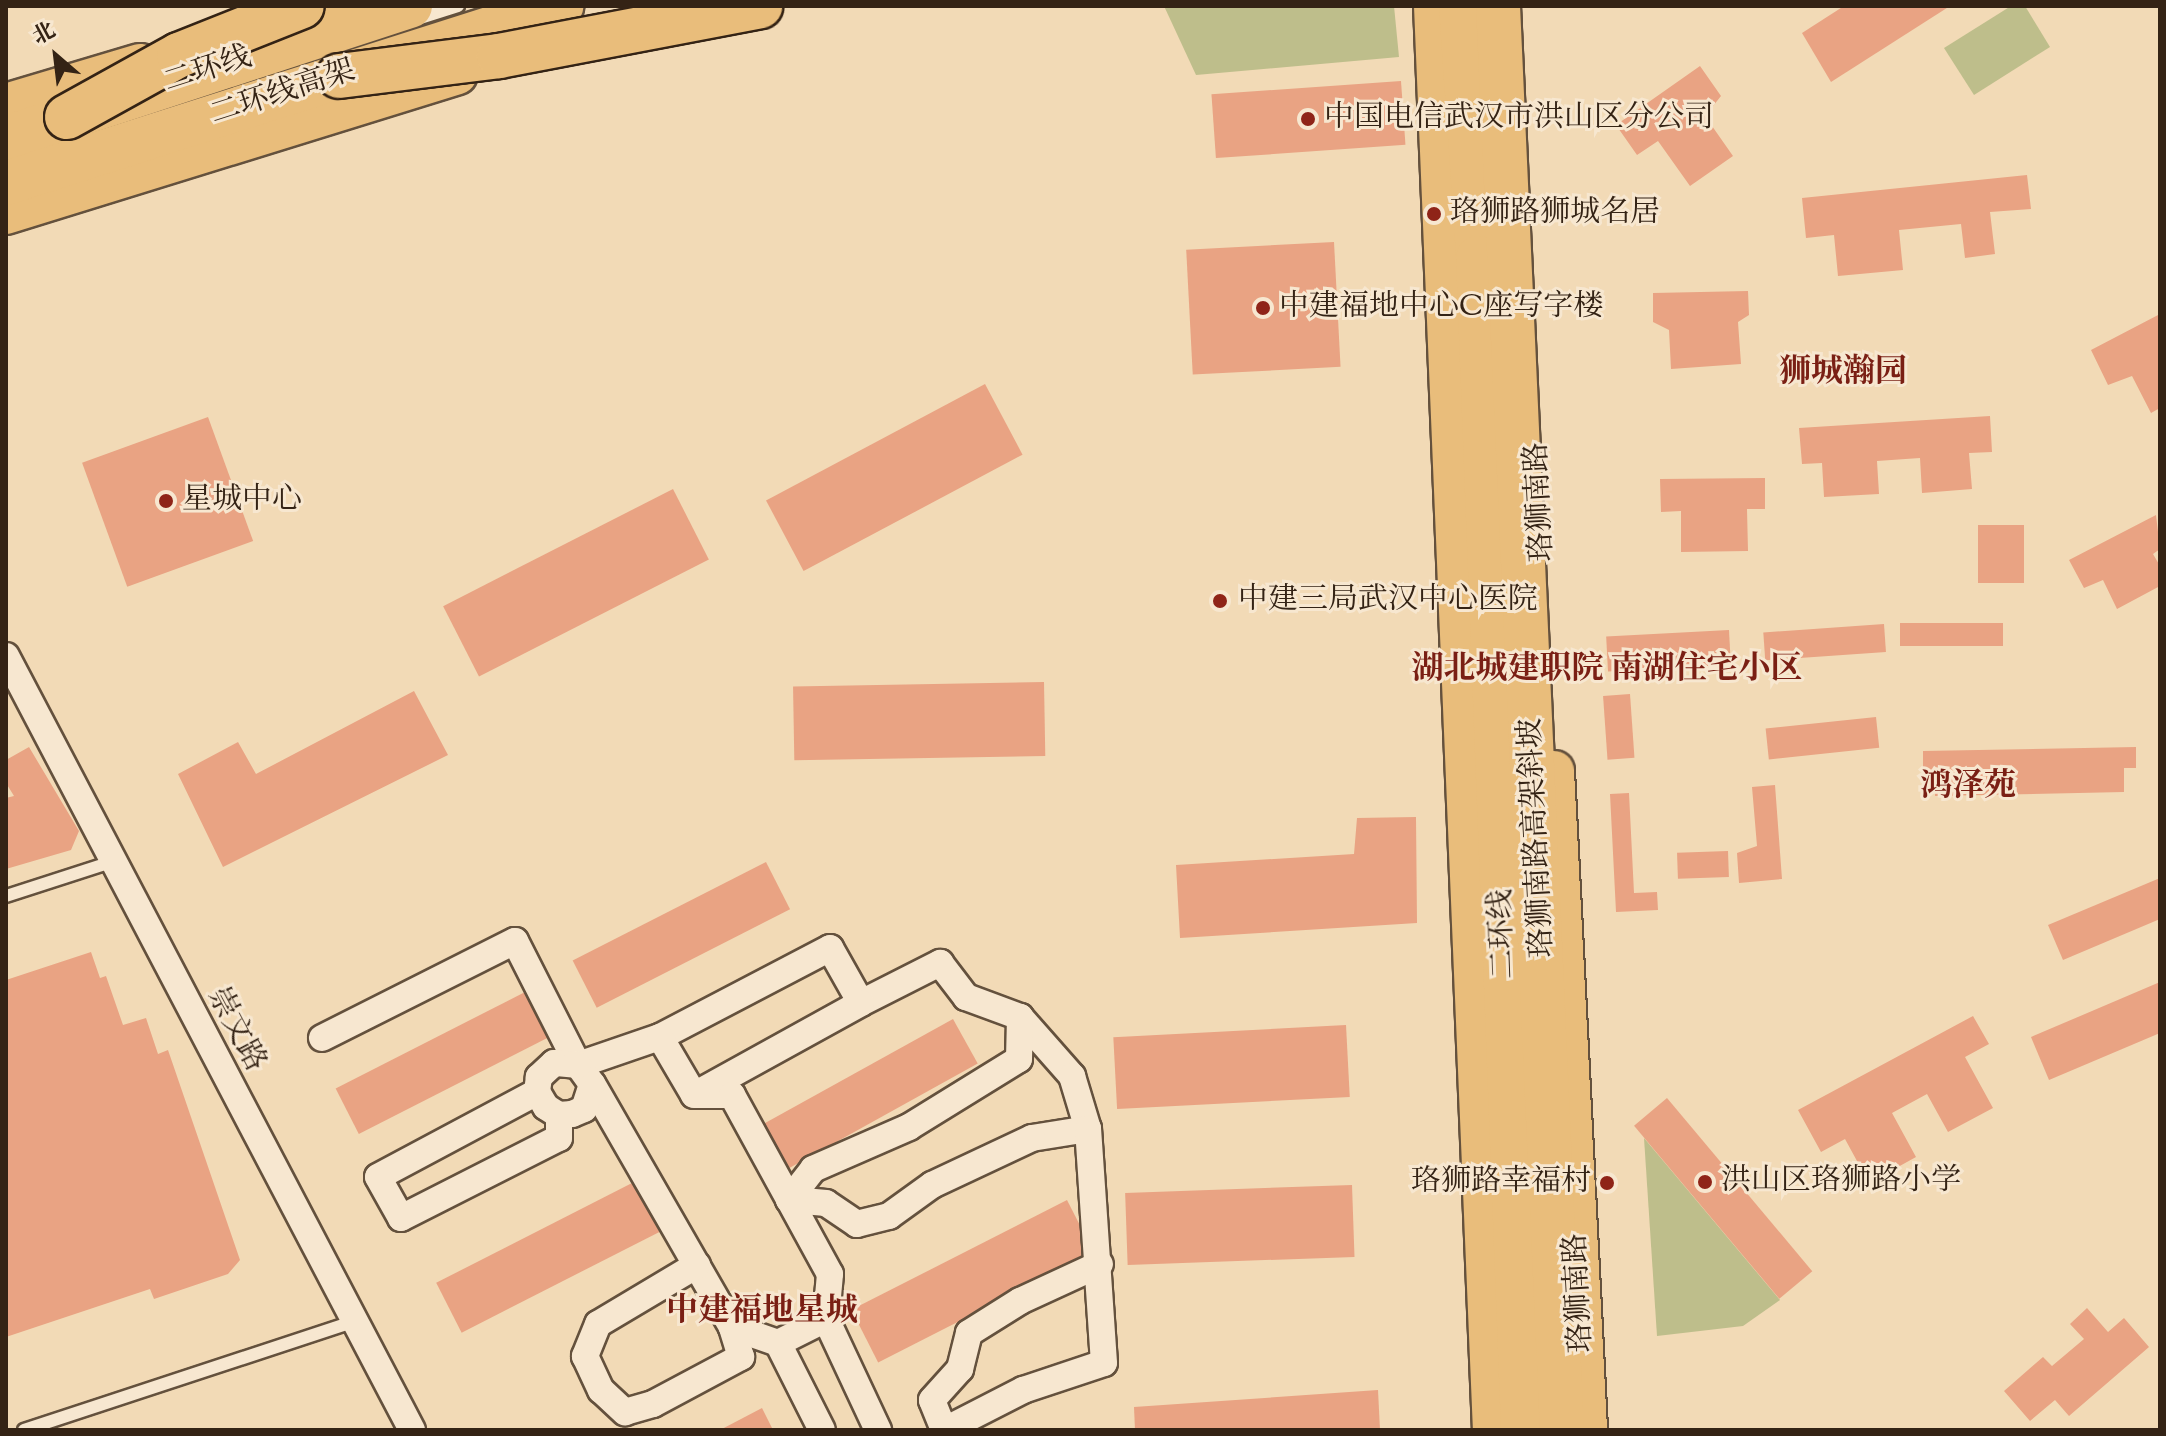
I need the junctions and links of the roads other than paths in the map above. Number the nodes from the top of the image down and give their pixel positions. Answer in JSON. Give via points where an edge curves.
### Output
{"nodes":[{"id":1,"x":302,"y":6,"type":"edge"},
{"id":2,"x":335,"y":6,"type":"edge"},
{"id":3,"x":410,"y":6,"type":"edge"},
{"id":4,"x":458,"y":6,"type":"edge"},
{"id":5,"x":561,"y":6,"type":"edge"},
{"id":6,"x":676,"y":6,"type":"edge"},
{"id":7,"x":760,"y":6,"type":"edge"},
{"id":8,"x":1434,"y":6,"type":"edge"},
{"id":9,"x":1461,"y":6,"type":"edge"},
{"id":10,"x":1498,"y":6,"type":"edge"},
{"id":11,"x":1516,"y":6,"type":"edge"},
{"id":12,"x":339,"y":76,"type":"junction"},
{"id":13,"x":6,"y":104,"type":"edge"},
{"id":14,"x":67,"y":117,"type":"junction"},
{"id":15,"x":6,"y":138,"type":"edge"},
{"id":16,"x":6,"y":150,"type":"edge"},
{"id":17,"x":6,"y":183,"type":"edge"},
{"id":18,"x":6,"y":214,"type":"edge"},
{"id":19,"x":6,"y":656,"type":"edge"},
{"id":20,"x":111,"y":862,"type":"junction"},
{"id":21,"x":6,"y":896,"type":"edge"},
{"id":22,"x":861,"y":1003,"type":"junction"},
{"id":23,"x":1020,"y":1017,"type":"junction"},
{"id":24,"x":660,"y":1037,"type":"junction"},
{"id":25,"x":322,"y":1038,"type":"dead end"},
{"id":26,"x":585,"y":1074,"type":"junction"},
{"id":27,"x":537,"y":1092,"type":"junction"},
{"id":28,"x":694,"y":1095,"type":"junction"},
{"id":29,"x":559,"y":1115,"type":"junction"},
{"id":30,"x":1088,"y":1129,"type":"junction"},
{"id":31,"x":789,"y":1200,"type":"junction"},
{"id":32,"x":1100,"y":1264,"type":"junction"},
{"id":33,"x":697,"y":1265,"type":"junction"},
{"id":34,"x":826,"y":1319,"type":"junction"},
{"id":35,"x":355,"y":1321,"type":"junction"},
{"id":36,"x":732,"y":1327,"type":"junction"},
{"id":37,"x":778,"y":1343,"type":"junction"},
{"id":38,"x":24,"y":1430,"type":"edge"},
{"id":39,"x":412,"y":1430,"type":"edge"},
{"id":40,"x":822,"y":1430,"type":"edge"},
{"id":41,"x":878,"y":1430,"type":"edge"},
{"id":42,"x":944,"y":1430,"type":"edge"},
{"id":43,"x":1493,"y":1430,"type":"edge"},
{"id":44,"x":1523,"y":1430,"type":"edge"},
{"id":45,"x":1562,"y":1430,"type":"edge"},
{"id":46,"x":1587,"y":1430,"type":"edge"}],
"edges":[{"from":1,"to":14,"type":"highway","bridge":true,"via":[[179,55]]},
{"from":2,"to":13,"type":"main road"},
{"from":3,"to":14,"type":"highway","name":"二环线","bridge":true},
{"from":4,"to":16,"type":"lane"},
{"from":5,"to":12,"type":"highway","name":"二环线高架","bridge":true},
{"from":6,"to":18,"type":"main road"},
{"from":7,"to":12,"type":"highway","bridge":true,"via":[[499,56]]},
{"from":8,"to":43,"type":"main road"},
{"from":9,"to":44,"type":"highway","name":"二环线","via":[[1478,258]]},
{"from":10,"to":45,"type":"highway","name":"珞狮南路高架斜坡"},
{"from":11,"to":46,"type":"main road","name":"珞狮南路"},
{"from":12,"to":17,"type":"highway","name":"二环线高架"},
{"from":14,"to":15,"type":"highway","name":"二环线"},
{"from":19,"to":20,"type":"street","name":"崇文路"},
{"from":20,"to":21,"type":"lane"},
{"from":20,"to":35,"type":"street","name":"崇文路"},
{"from":22,"to":23,"type":"street","via":[[940,963],[966,997]]},
{"from":22,"to":24,"type":"street","via":[[830,948]]},
{"from":22,"to":28,"type":"street"},
{"from":23,"to":30,"type":"street","via":[[1072,1076]]},
{"from":23,"to":31,"type":"street","via":[[1019,1059],[921,1120],[813,1169]]},
{"from":24,"to":26,"type":"street"},
{"from":24,"to":28,"type":"street"},
{"from":25,"to":26,"type":"street","via":[[515,941]]},
{"from":26,"to":27,"type":"street","via":[[554,1063],[539,1077]]},
{"from":26,"to":29,"type":"street","via":[[584,1109]]},
{"from":26,"to":33,"type":"street"},
{"from":27,"to":29,"type":"street"},
{"from":27,"to":29,"type":"street","via":[[378,1177],[401,1218],[559,1138]]},
{"from":28,"to":31,"type":"street","via":[[732,1095]]},
{"from":30,"to":31,"type":"street","via":[[1032,1138],[932,1185],[889,1216],[857,1224],[826,1203]]},
{"from":30,"to":32,"type":"street"},
{"from":31,"to":34,"type":"street","via":[[830,1274]]},
{"from":32,"to":42,"type":"street","via":[[1020,1301],[969,1333],[960,1369],[932,1400]]},
{"from":32,"to":42,"type":"street","via":[[1104,1363],[1023,1390]]},
{"from":33,"to":36,"type":"street"},
{"from":33,"to":36,"type":"street","via":[[598,1324],[585,1356],[601,1390],[625,1412],[653,1404],[741,1357]]},
{"from":34,"to":37,"type":"street"},
{"from":34,"to":41,"type":"street"},
{"from":35,"to":38,"type":"lane"},
{"from":35,"to":39,"type":"street","name":"崇文路"},
{"from":36,"to":37,"type":"street"},
{"from":37,"to":40,"type":"street"}]}
